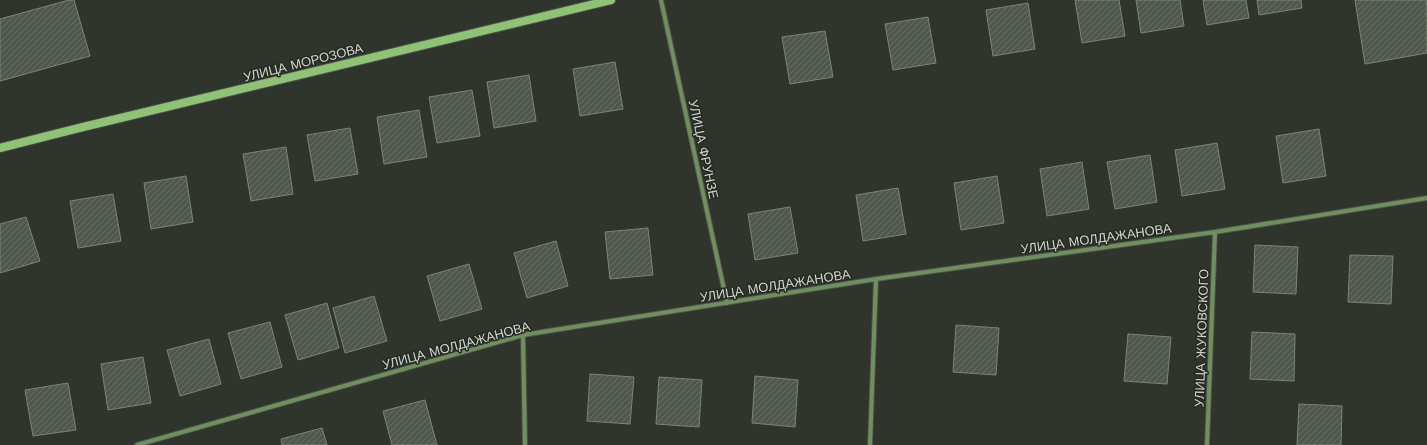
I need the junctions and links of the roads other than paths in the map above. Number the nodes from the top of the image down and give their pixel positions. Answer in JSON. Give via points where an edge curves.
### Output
{"nodes":[{"id":1,"x":611,"y":0,"type":"edge"},
{"id":2,"x":661,"y":0,"type":"edge"},
{"id":3,"x":0,"y":148,"type":"edge"},
{"id":4,"x":1427,"y":198,"type":"edge"},
{"id":5,"x":1215,"y":232,"type":"junction"},
{"id":6,"x":876,"y":279,"type":"junction"},
{"id":7,"x":727,"y":303,"type":"junction"},
{"id":8,"x":523,"y":335,"type":"junction"},
{"id":9,"x":137,"y":445,"type":"edge"},
{"id":10,"x":525,"y":445,"type":"edge"},
{"id":11,"x":870,"y":445,"type":"edge"},
{"id":12,"x":1207,"y":445,"type":"edge"}],
"edges":[{"from":1,"to":3,"type":"main road","name":"УЛИЦА МОРОЗОВА"},
{"from":2,"to":7,"type":"street","name":"УЛИЦА ФРУНЗЕ"},
{"from":4,"to":5,"type":"street","name":"УЛИЦА МОЛДАЖАНОВА"},
{"from":5,"to":6,"type":"street","name":"УЛИЦА МОЛДАЖАНОВА"},
{"from":5,"to":12,"type":"street","name":"УЛИЦА ЖУКОВСКОГО"},
{"from":6,"to":7,"type":"street","name":"УЛИЦА МОЛДАЖАНОВА"},
{"from":6,"to":11,"type":"street"},
{"from":7,"to":8,"type":"street","name":"УЛИЦА МОЛДАЖАНОВА"},
{"from":8,"to":9,"type":"street","name":"УЛИЦА МОЛДАЖАНОВА"},
{"from":8,"to":10,"type":"street"}]}
